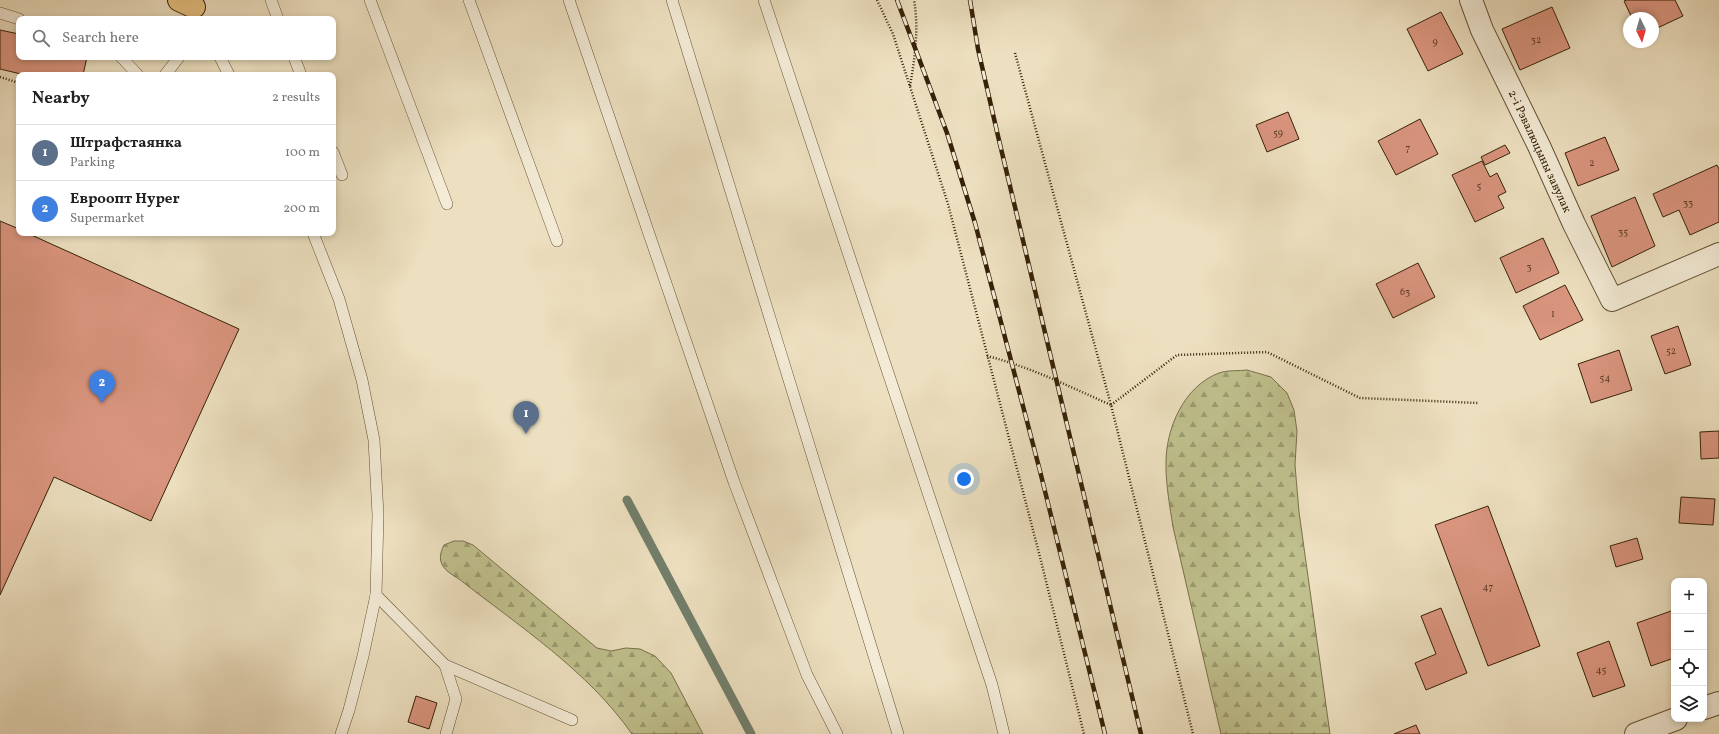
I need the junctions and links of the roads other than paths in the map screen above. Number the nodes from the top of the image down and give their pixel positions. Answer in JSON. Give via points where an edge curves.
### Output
{"nodes":[{"id":1,"x":271,"y":0,"type":"edge"},
{"id":2,"x":370,"y":0,"type":"edge"},
{"id":3,"x":469,"y":0,"type":"edge"},
{"id":4,"x":569,"y":0,"type":"edge"},
{"id":5,"x":672,"y":0,"type":"edge"},
{"id":6,"x":764,"y":0,"type":"edge"},
{"id":7,"x":1470,"y":0,"type":"edge"},
{"id":8,"x":0,"y":13,"type":"edge"},
{"id":9,"x":277,"y":16,"type":"edge"},
{"id":10,"x":16,"y":18,"type":"edge"},
{"id":11,"x":124,"y":60,"type":"edge"},
{"id":12,"x":177,"y":60,"type":"edge"},
{"id":13,"x":222,"y":60,"type":"edge"},
{"id":14,"x":295,"y":60,"type":"edge"},
{"id":15,"x":135,"y":72,"type":"edge"},
{"id":16,"x":167,"y":72,"type":"edge"},
{"id":17,"x":228,"y":72,"type":"edge"},
{"id":18,"x":300,"y":72,"type":"edge"},
{"id":19,"x":336,"y":160,"type":"edge"},
{"id":20,"x":342,"y":175,"type":"dead end"},
{"id":21,"x":448,"y":204,"type":"dead end"},
{"id":22,"x":314,"y":236,"type":"edge"},
{"id":23,"x":557,"y":241,"type":"dead end"},
{"id":24,"x":1719,"y":254,"type":"edge"},
{"id":25,"x":376,"y":595,"type":"junction"},
{"id":26,"x":445,"y":665,"type":"junction"},
{"id":27,"x":1719,"y":703,"type":"edge"},
{"id":28,"x":1707,"y":707,"type":"edge"},
{"id":29,"x":572,"y":720,"type":"dead end"},
{"id":30,"x":1671,"y":721,"type":"edge"},
{"id":31,"x":341,"y":734,"type":"edge"},
{"id":32,"x":446,"y":734,"type":"edge"},
{"id":33,"x":837,"y":734,"type":"edge"},
{"id":34,"x":898,"y":734,"type":"edge"},
{"id":35,"x":1004,"y":734,"type":"edge"},
{"id":36,"x":1636,"y":734,"type":"edge"}],
"edges":[{"from":1,"to":9,"type":"lane"},
{"from":2,"to":21,"type":"lane"},
{"from":3,"to":23,"type":"lane"},
{"from":4,"to":33,"type":"lane","via":[[734,482],[807,675]]},
{"from":5,"to":34,"type":"lane"},
{"from":6,"to":35,"type":"lane","via":[[992,685]]},
{"from":7,"to":24,"type":"street","name":"2-і Рэвалюцыны завулак","via":[[1612,300]]},
{"from":8,"to":10,"type":"lane"},
{"from":11,"to":15,"type":"lane"},
{"from":12,"to":16,"type":"lane"},
{"from":13,"to":17,"type":"lane"},
{"from":14,"to":18,"type":"lane"},
{"from":19,"to":20,"type":"lane"},
{"from":22,"to":25,"type":"lane","via":[[339,299],[362,380],[374,440],[378,515]]},
{"from":25,"to":26,"type":"lane"},
{"from":25,"to":31,"type":"lane","via":[[350,710]]},
{"from":26,"to":29,"type":"lane"},
{"from":26,"to":32,"type":"lane","via":[[456,699]]},
{"from":27,"to":28,"type":"street"},
{"from":30,"to":36,"type":"street"}]}
